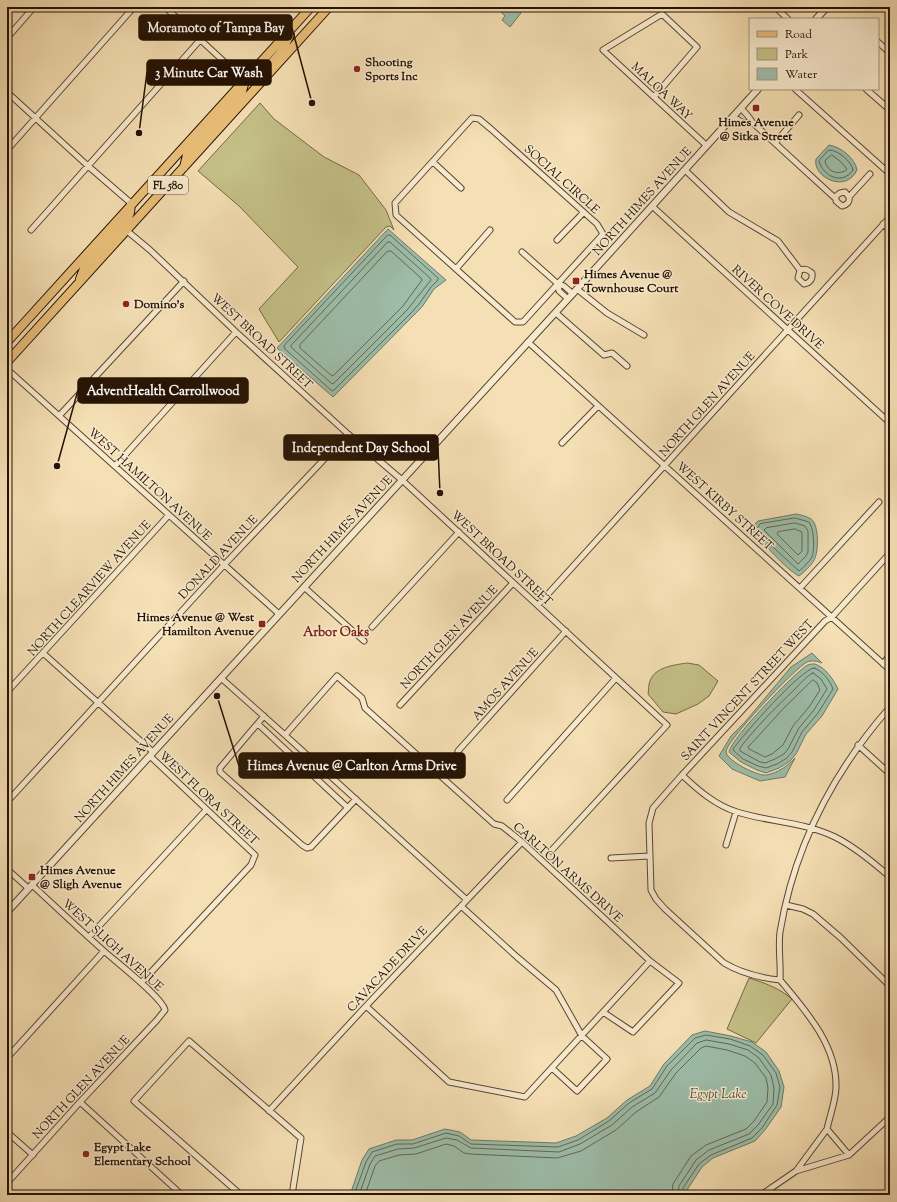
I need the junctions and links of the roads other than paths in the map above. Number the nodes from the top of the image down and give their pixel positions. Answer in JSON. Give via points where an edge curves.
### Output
{"nodes":[{"id":1,"x":34,"y":7,"type":"edge"},
{"id":2,"x":134,"y":7,"type":"edge"},
{"id":3,"x":165,"y":7,"type":"edge"},
{"id":4,"x":311,"y":7,"type":"edge"},
{"id":5,"x":330,"y":7,"type":"edge"},
{"id":6,"x":775,"y":7,"type":"edge"},
{"id":7,"x":827,"y":7,"type":"edge"},
{"id":8,"x":787,"y":18,"type":"edge"},
{"id":9,"x":817,"y":18,"type":"edge"},
{"id":10,"x":293,"y":27,"type":"junction"},
{"id":11,"x":7,"y":38,"type":"edge"},
{"id":12,"x":200,"y":40,"type":"junction"},
{"id":13,"x":879,"y":43,"type":"edge"},
{"id":14,"x":890,"y":53,"type":"edge"},
{"id":15,"x":266,"y":77,"type":"junction"},
{"id":16,"x":245,"y":81,"type":"junction"},
{"id":17,"x":757,"y":90,"type":"edge"},
{"id":18,"x":796,"y":90,"type":"edge"},
{"id":19,"x":867,"y":90,"type":"edge"},
{"id":20,"x":7,"y":92,"type":"edge"},
{"id":21,"x":654,"y":97,"type":"junction"},
{"id":22,"x":741,"y":108,"type":"junction"},
{"id":23,"x":890,"y":110,"type":"edge"},
{"id":24,"x":799,"y":115,"type":"dead end"},
{"id":25,"x":733,"y":117,"type":"junction"},
{"id":26,"x":36,"y":118,"type":"junction"},
{"id":27,"x":753,"y":123,"type":"junction"},
{"id":28,"x":775,"y":143,"type":"junction"},
{"id":29,"x":707,"y":146,"type":"junction"},
{"id":30,"x":7,"y":150,"type":"edge"},
{"id":31,"x":433,"y":162,"type":"junction"},
{"id":32,"x":88,"y":166,"type":"junction"},
{"id":33,"x":183,"y":168,"type":"junction"},
{"id":34,"x":685,"y":170,"type":"junction"},
{"id":35,"x":870,"y":174,"type":"dead end"},
{"id":36,"x":890,"y":174,"type":"edge"},
{"id":37,"x":461,"y":188,"type":"dead end"},
{"id":38,"x":849,"y":197,"type":"junction"},
{"id":39,"x":836,"y":199,"type":"junction"},
{"id":40,"x":132,"y":204,"type":"junction"},
{"id":41,"x":652,"y":206,"type":"junction"},
{"id":42,"x":583,"y":213,"type":"junction"},
{"id":43,"x":890,"y":217,"type":"edge"},
{"id":44,"x":883,"y":224,"type":"junction"},
{"id":45,"x":31,"y":230,"type":"dead end"},
{"id":46,"x":126,"y":230,"type":"junction"},
{"id":47,"x":490,"y":230,"type":"dead end"},
{"id":48,"x":890,"y":230,"type":"edge"},
{"id":49,"x":557,"y":240,"type":"dead end"},
{"id":50,"x":522,"y":252,"type":"dead end"},
{"id":51,"x":456,"y":269,"type":"junction"},
{"id":52,"x":800,"y":270,"type":"dead end"},
{"id":53,"x":184,"y":281,"type":"junction"},
{"id":54,"x":79,"y":283,"type":"junction"},
{"id":55,"x":558,"y":284,"type":"junction"},
{"id":56,"x":575,"y":292,"type":"junction"},
{"id":57,"x":568,"y":299,"type":"junction"},
{"id":58,"x":556,"y":313,"type":"junction"},
{"id":59,"x":788,"y":330,"type":"junction"},
{"id":60,"x":236,"y":332,"type":"junction"},
{"id":61,"x":644,"y":335,"type":"dead end"},
{"id":62,"x":7,"y":342,"type":"edge"},
{"id":63,"x":528,"y":342,"type":"junction"},
{"id":64,"x":7,"y":362,"type":"edge"},
{"id":65,"x":627,"y":366,"type":"dead end"},
{"id":66,"x":7,"y":369,"type":"edge"},
{"id":67,"x":598,"y":406,"type":"junction"},
{"id":68,"x":59,"y":416,"type":"junction"},
{"id":69,"x":890,"y":423,"type":"edge"},
{"id":70,"x":348,"y":434,"type":"junction"},
{"id":71,"x":562,"y":443,"type":"dead end"},
{"id":72,"x":665,"y":465,"type":"junction"},
{"id":73,"x":115,"y":466,"type":"junction"},
{"id":74,"x":402,"y":480,"type":"junction"},
{"id":75,"x":879,"y":502,"type":"dead end"},
{"id":76,"x":169,"y":515,"type":"junction"},
{"id":77,"x":459,"y":532,"type":"junction"},
{"id":78,"x":890,"y":553,"type":"edge"},
{"id":79,"x":224,"y":565,"type":"junction"},
{"id":80,"x":514,"y":583,"type":"junction"},
{"id":81,"x":304,"y":587,"type":"junction"},
{"id":82,"x":800,"y":588,"type":"junction"},
{"id":83,"x":538,"y":605,"type":"junction"},
{"id":84,"x":279,"y":614,"type":"junction"},
{"id":85,"x":832,"y":617,"type":"junction"},
{"id":86,"x":372,"y":627,"type":"dead end"},
{"id":87,"x":566,"y":631,"type":"junction"},
{"id":88,"x":364,"y":641,"type":"dead end"},
{"id":89,"x":43,"y":653,"type":"junction"},
{"id":90,"x":890,"y":655,"type":"edge"},
{"id":91,"x":882,"y":664,"type":"junction"},
{"id":92,"x":890,"y":670,"type":"edge"},
{"id":93,"x":221,"y":678,"type":"junction"},
{"id":94,"x":616,"y":678,"type":"junction"},
{"id":95,"x":7,"y":692,"type":"edge"},
{"id":96,"x":98,"y":703,"type":"junction"},
{"id":97,"x":400,"y":705,"type":"dead end"},
{"id":98,"x":890,"y":708,"type":"edge"},
{"id":99,"x":264,"y":716,"type":"junction"},
{"id":100,"x":258,"y":724,"type":"junction"},
{"id":101,"x":285,"y":735,"type":"junction"},
{"id":102,"x":858,"y":745,"type":"junction"},
{"id":103,"x":458,"y":751,"type":"dead end"},
{"id":104,"x":151,"y":754,"type":"junction"},
{"id":105,"x":890,"y":774,"type":"edge"},
{"id":106,"x":682,"y":775,"type":"junction"},
{"id":107,"x":356,"y":799,"type":"junction"},
{"id":108,"x":507,"y":800,"type":"dead end"},
{"id":109,"x":7,"y":802,"type":"edge"},
{"id":110,"x":348,"y":808,"type":"junction"},
{"id":111,"x":206,"y":810,"type":"junction"},
{"id":112,"x":736,"y":812,"type":"junction"},
{"id":113,"x":811,"y":828,"type":"junction"},
{"id":114,"x":522,"y":842,"type":"junction"},
{"id":115,"x":726,"y":845,"type":"dead end"},
{"id":116,"x":550,"y":850,"type":"dead end"},
{"id":117,"x":650,"y":856,"type":"junction"},
{"id":118,"x":611,"y":858,"type":"dead end"},
{"id":119,"x":7,"y":869,"type":"edge"},
{"id":120,"x":890,"y":877,"type":"edge"},
{"id":121,"x":30,"y":887,"type":"junction"},
{"id":122,"x":467,"y":900,"type":"junction"},
{"id":123,"x":461,"y":906,"type":"junction"},
{"id":124,"x":786,"y":906,"type":"junction"},
{"id":125,"x":7,"y":912,"type":"edge"},
{"id":126,"x":89,"y":937,"type":"junction"},
{"id":127,"x":104,"y":951,"type":"junction"},
{"id":128,"x":650,"y":961,"type":"junction"},
{"id":129,"x":780,"y":980,"type":"junction"},
{"id":130,"x":141,"y":983,"type":"junction"},
{"id":131,"x":890,"y":986,"type":"edge"},
{"id":132,"x":163,"y":1004,"type":"joint"},
{"id":133,"x":366,"y":1006,"type":"junction"},
{"id":134,"x":603,"y":1012,"type":"junction"},
{"id":135,"x":582,"y":1036,"type":"junction"},
{"id":136,"x":7,"y":1058,"type":"edge"},
{"id":137,"x":552,"y":1068,"type":"junction"},
{"id":138,"x":80,"y":1102,"type":"junction"},
{"id":139,"x":269,"y":1111,"type":"junction"},
{"id":140,"x":890,"y":1117,"type":"edge"},
{"id":141,"x":827,"y":1129,"type":"junction"},
{"id":142,"x":7,"y":1132,"type":"edge"},
{"id":143,"x":32,"y":1155,"type":"junction"},
{"id":144,"x":849,"y":1155,"type":"junction"},
{"id":145,"x":796,"y":1171,"type":"junction"},
{"id":146,"x":7,"y":1183,"type":"edge"},
{"id":147,"x":182,"y":1195,"type":"edge"},
{"id":148,"x":241,"y":1195,"type":"edge"},
{"id":149,"x":292,"y":1195,"type":"edge"},
{"id":150,"x":761,"y":1195,"type":"edge"}],
"edges":[{"from":1,"to":11,"type":"street"},
{"from":2,"to":26,"type":"street"},
{"from":3,"to":12,"type":"street"},
{"from":4,"to":10,"type":"main road","number":"FL 580"},
{"from":5,"to":15,"type":"main road","number":"FL 580"},
{"from":6,"to":8,"type":"street"},
{"from":7,"to":9,"type":"street"},
{"from":10,"to":15,"type":"main road","via":[[281,52],[269,66]]},
{"from":10,"to":16,"type":"main road","number":"FL 580"},
{"from":12,"to":16,"type":"street"},
{"from":12,"to":32,"type":"street"},
{"from":13,"to":14,"type":"street"},
{"from":15,"to":33,"type":"main road","number":"FL 580"},
{"from":16,"to":33,"type":"main road","via":[[241,95],[187,155]]},
{"from":16,"to":40,"type":"main road","number":"FL 580"},
{"from":17,"to":22,"type":"street","name":"NORTH HIMES AVENUE"},
{"from":18,"to":36,"type":"street"},
{"from":19,"to":23,"type":"street"},
{"from":20,"to":26,"type":"street"},
{"from":21,"to":21,"type":"street","name":"MALOA WAY","via":[[603,50],[662,14],[696,47]]},
{"from":21,"to":29,"type":"street","name":"MALOA WAY"},
{"from":22,"to":25,"type":"street","name":"NORTH HIMES AVENUE"},
{"from":22,"to":27,"type":"street"},
{"from":24,"to":28,"type":"street"},
{"from":25,"to":27,"type":"street","via":[[744,123]]},
{"from":25,"to":29,"type":"street","name":"NORTH HIMES AVENUE"},
{"from":26,"to":30,"type":"street"},
{"from":26,"to":32,"type":"street"},
{"from":27,"to":28,"type":"street"},
{"from":28,"to":39,"type":"street"},
{"from":29,"to":34,"type":"street","name":"NORTH HIMES AVENUE"},
{"from":31,"to":37,"type":"street"},
{"from":31,"to":42,"type":"street","name":"SOCIAL CIRCLE","via":[[472,118],[479,119]]},
{"from":31,"to":51,"type":"street","name":"SOCIAL CIRCLE","via":[[395,203],[396,215]]},
{"from":32,"to":40,"type":"street"},
{"from":32,"to":45,"type":"street"},
{"from":33,"to":46,"type":"main road","number":"FL 580"},
{"from":34,"to":41,"type":"street","name":"NORTH HIMES AVENUE"},
{"from":34,"to":52,"type":"street","via":[[729,212],[778,241]]},
{"from":35,"to":38,"type":"street"},
{"from":38,"to":39,"type":"street","via":[[843,192],[837,194]]},
{"from":38,"to":39,"type":"street","via":[[849,202],[845,206],[839,205]]},
{"from":40,"to":54,"type":"main road","via":[[126,222],[85,266]]},
{"from":40,"to":62,"type":"main road","number":"FL 580"},
{"from":41,"to":56,"type":"street","name":"NORTH HIMES AVENUE"},
{"from":41,"to":59,"type":"street","name":"RIVER COVE DRIVE"},
{"from":42,"to":49,"type":"street"},
{"from":42,"to":55,"type":"street","name":"SOCIAL CIRCLE","via":[[597,224],[603,234]]},
{"from":43,"to":44,"type":"street","name":"NORTH GLEN AVENUE"},
{"from":44,"to":48,"type":"street"},
{"from":44,"to":59,"type":"street","name":"NORTH GLEN AVENUE"},
{"from":46,"to":53,"type":"street","name":"WEST BROAD STREET"},
{"from":46,"to":54,"type":"main road","number":"FL 580"},
{"from":47,"to":51,"type":"street"},
{"from":50,"to":55,"type":"street"},
{"from":51,"to":55,"type":"street","name":"SOCIAL CIRCLE","via":[[515,322],[523,322]]},
{"from":53,"to":60,"type":"street","name":"WEST BROAD STREET"},
{"from":53,"to":68,"type":"street"},
{"from":54,"to":64,"type":"main road","number":"FL 580"},
{"from":55,"to":56,"type":"street"},
{"from":55,"to":57,"type":"street","via":[[559,291]]},
{"from":56,"to":57,"type":"street","name":"NORTH HIMES AVENUE"},
{"from":56,"to":61,"type":"street"},
{"from":57,"to":58,"type":"street","name":"NORTH HIMES AVENUE"},
{"from":58,"to":63,"type":"street","name":"NORTH HIMES AVENUE"},
{"from":58,"to":65,"type":"street","via":[[604,355],[612,353]]},
{"from":59,"to":69,"type":"street","name":"RIVER COVE DRIVE"},
{"from":59,"to":72,"type":"street","name":"NORTH GLEN AVENUE"},
{"from":60,"to":70,"type":"street","name":"WEST BROAD STREET"},
{"from":60,"to":73,"type":"street"},
{"from":63,"to":67,"type":"street","name":"WEST KIRBY STREET"},
{"from":63,"to":74,"type":"street","name":"NORTH HIMES AVENUE"},
{"from":66,"to":68,"type":"street","name":"WEST HAMILTON AVENUE"},
{"from":67,"to":71,"type":"street"},
{"from":67,"to":72,"type":"street","name":"WEST KIRBY STREET"},
{"from":68,"to":73,"type":"street","name":"WEST HAMILTON AVENUE"},
{"from":70,"to":74,"type":"street","name":"WEST BROAD STREET"},
{"from":70,"to":79,"type":"street","name":"DONALD AVENUE"},
{"from":72,"to":82,"type":"street","name":"WEST KIRBY STREET"},
{"from":72,"to":83,"type":"street","name":"NORTH GLEN AVENUE"},
{"from":73,"to":76,"type":"street","name":"WEST HAMILTON AVENUE"},
{"from":74,"to":77,"type":"street","name":"WEST BROAD STREET"},
{"from":74,"to":81,"type":"street","name":"NORTH HIMES AVENUE"},
{"from":75,"to":82,"type":"street"},
{"from":76,"to":79,"type":"street","name":"WEST HAMILTON AVENUE"},
{"from":76,"to":89,"type":"street","name":"NORTH CLEARVIEW AVENUE"},
{"from":77,"to":80,"type":"street","name":"WEST BROAD STREET"},
{"from":77,"to":86,"type":"street"},
{"from":78,"to":85,"type":"street","name":"SAINT VINCENT STREET WEST"},
{"from":79,"to":84,"type":"street","name":"WEST HAMILTON AVENUE"},
{"from":79,"to":96,"type":"street","name":"DONALD AVENUE"},
{"from":80,"to":83,"type":"street","name":"WEST BROAD STREET"},
{"from":80,"to":97,"type":"street","name":"NORTH GLEN AVENUE"},
{"from":81,"to":84,"type":"street","name":"NORTH HIMES AVENUE"},
{"from":81,"to":88,"type":"street"},
{"from":82,"to":85,"type":"street","name":"WEST KIRBY STREET"},
{"from":83,"to":87,"type":"street","name":"WEST BROAD STREET"},
{"from":84,"to":93,"type":"street","name":"NORTH HIMES AVENUE"},
{"from":85,"to":91,"type":"street","name":"WEST KIRBY STREET"},
{"from":85,"to":106,"type":"street","name":"SAINT VINCENT STREET WEST","via":[[825,621]]},
{"from":87,"to":94,"type":"street","name":"WEST BROAD STREET"},
{"from":87,"to":103,"type":"street","name":"AMOS AVENUE"},
{"from":89,"to":95,"type":"street","name":"NORTH CLEARVIEW AVENUE"},
{"from":89,"to":96,"type":"street","name":"WEST FLORA STREET"},
{"from":90,"to":91,"type":"street"},
{"from":91,"to":92,"type":"street","name":"WEST KIRBY STREET"},
{"from":93,"to":99,"type":"street"},
{"from":93,"to":104,"type":"street","name":"NORTH HIMES AVENUE"},
{"from":94,"to":108,"type":"street"},
{"from":94,"to":116,"type":"street","name":"WEST BROAD STREET","via":[[667,725]]},
{"from":96,"to":104,"type":"street","name":"WEST FLORA STREET"},
{"from":96,"to":109,"type":"street","name":"DONALD AVENUE"},
{"from":98,"to":102,"type":"street"},
{"from":99,"to":100,"type":"street"},
{"from":99,"to":101,"type":"street"},
{"from":100,"to":110,"type":"street"},
{"from":100,"to":110,"type":"street","via":[[220,768],[220,772],[307,848],[311,847]]},
{"from":101,"to":107,"type":"street"},
{"from":101,"to":114,"type":"street","name":"CARLTON ARMS DRIVE","via":[[337,676],[362,698],[365,708],[494,824],[502,826]]},
{"from":102,"to":105,"type":"street"},
{"from":102,"to":113,"type":"street"},
{"from":104,"to":111,"type":"street","name":"WEST FLORA STREET"},
{"from":104,"to":121,"type":"street","name":"NORTH HIMES AVENUE"},
{"from":106,"to":112,"type":"street","via":[[705,797]]},
{"from":106,"to":117,"type":"street","name":"SAINT VINCENT STREET WEST","via":[[653,808],[649,823]]},
{"from":107,"to":110,"type":"street"},
{"from":107,"to":122,"type":"street"},
{"from":111,"to":126,"type":"street"},
{"from":111,"to":130,"type":"street","name":"WEST FLORA STREET","via":[[255,855],[251,865]]},
{"from":112,"to":113,"type":"street"},
{"from":112,"to":115,"type":"street"},
{"from":113,"to":120,"type":"street","via":[[852,847]]},
{"from":113,"to":124,"type":"street"},
{"from":114,"to":122,"type":"street","name":"CAVACADE DRIVE"},
{"from":114,"to":128,"type":"street","name":"CARLTON ARMS DRIVE"},
{"from":117,"to":118,"type":"street"},
{"from":117,"to":129,"type":"street","name":"SAINT VINCENT STREET WEST","via":[[651,890],[665,909],[724,963],[766,979]]},
{"from":119,"to":121,"type":"street","name":"WEST SLIGH AVENUE"},
{"from":121,"to":125,"type":"street","name":"NORTH HIMES AVENUE"},
{"from":121,"to":126,"type":"street","name":"WEST SLIGH AVENUE"},
{"from":122,"to":123,"type":"street","name":"CAVACADE DRIVE"},
{"from":123,"to":133,"type":"street","name":"CAVACADE DRIVE"},
{"from":123,"to":135,"type":"street","via":[[556,990]]},
{"from":124,"to":129,"type":"street","via":[[780,933]]},
{"from":124,"to":131,"type":"street","via":[[803,908],[813,914]]},
{"from":126,"to":127,"type":"street","name":"WEST SLIGH AVENUE"},
{"from":127,"to":130,"type":"street","name":"WEST SLIGH AVENUE"},
{"from":127,"to":136,"type":"street"},
{"from":128,"to":134,"type":"street"},
{"from":128,"to":134,"type":"street","name":"CARLTON ARMS DRIVE","via":[[679,983],[633,1032]]},
{"from":129,"to":141,"type":"street","via":[[812,1018],[831,1055],[836,1087]]},
{"from":130,"to":132,"type":"street","name":"WEST SLIGH AVENUE"},
{"from":132,"to":138,"type":"street","name":"NORTH GLEN AVENUE","via":[[164,1012]]},
{"from":133,"to":137,"type":"street","via":[[449,1082],[525,1097]]},
{"from":133,"to":139,"type":"street","name":"CAVACADE DRIVE"},
{"from":134,"to":135,"type":"street"},
{"from":135,"to":137,"type":"street"},
{"from":135,"to":137,"type":"street","via":[[607,1058],[577,1091]]},
{"from":138,"to":143,"type":"street","name":"NORTH GLEN AVENUE"},
{"from":138,"to":147,"type":"street"},
{"from":139,"to":148,"type":"street","via":[[189,1042],[134,1101]]},
{"from":139,"to":149,"type":"street","via":[[301,1138]]},
{"from":140,"to":144,"type":"street"},
{"from":141,"to":144,"type":"street"},
{"from":141,"to":145,"type":"street"},
{"from":142,"to":143,"type":"street"},
{"from":143,"to":146,"type":"street","name":"NORTH GLEN AVENUE"},
{"from":144,"to":145,"type":"street"},
{"from":145,"to":150,"type":"street"}]}
